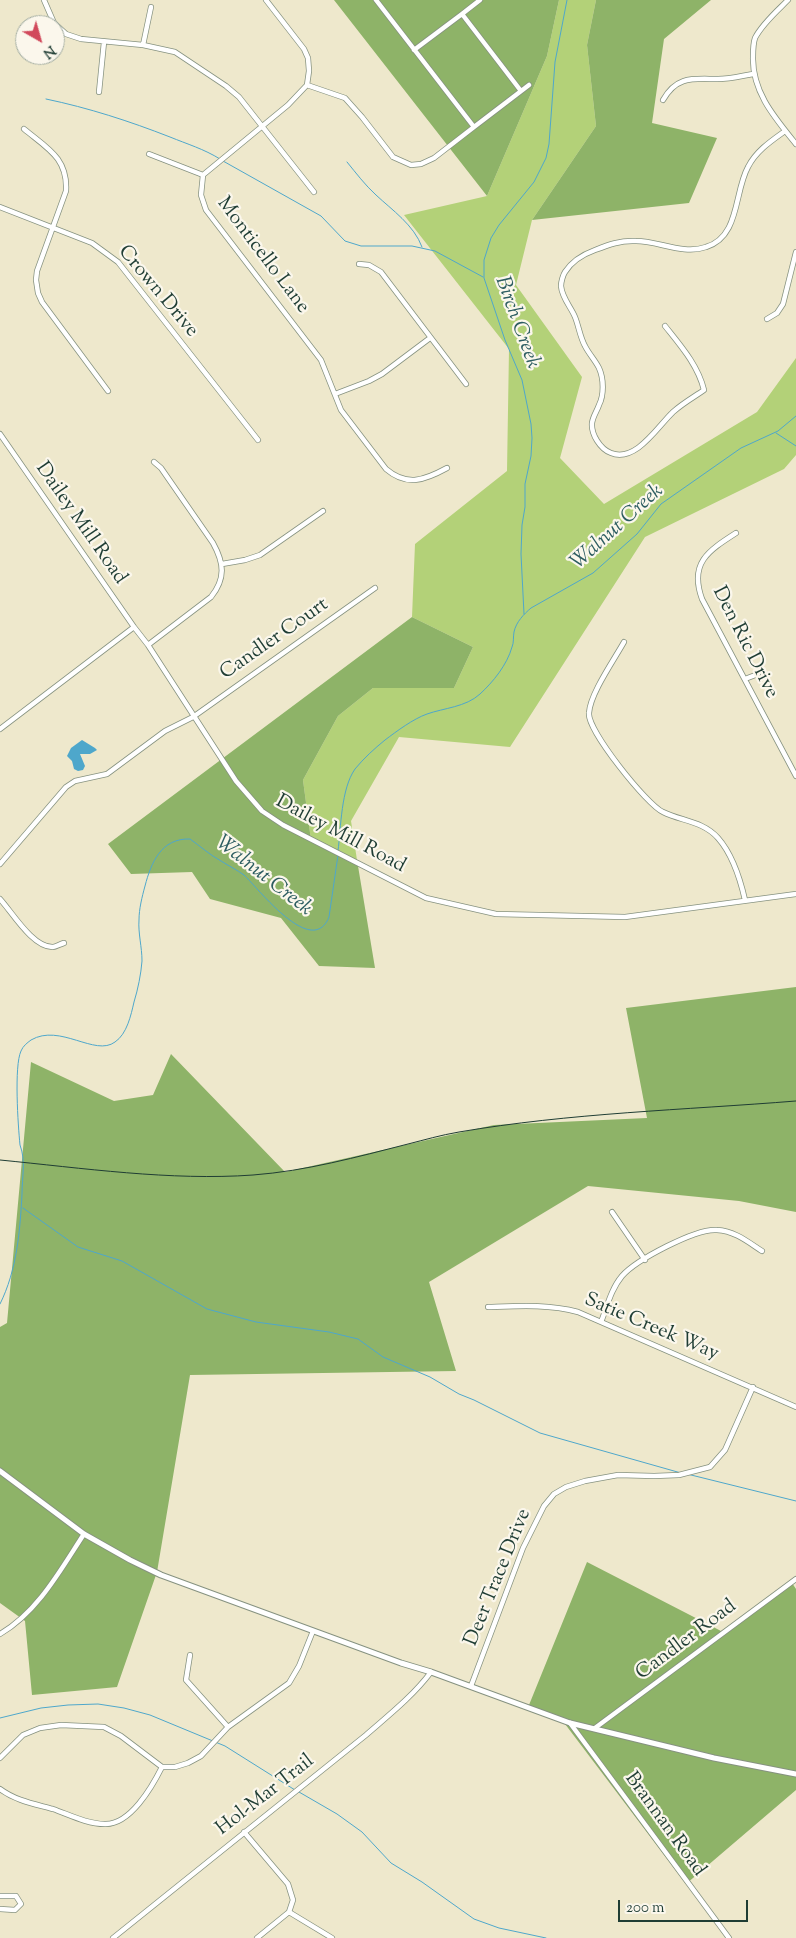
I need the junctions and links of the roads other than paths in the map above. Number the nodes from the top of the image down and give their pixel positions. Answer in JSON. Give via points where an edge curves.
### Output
{"nodes":[{"id":1,"x":44,"y":0,"type":"edge"},
{"id":2,"x":266,"y":0,"type":"edge"},
{"id":3,"x":376,"y":0,"type":"edge"},
{"id":4,"x":480,"y":0,"type":"edge"},
{"id":5,"x":788,"y":0,"type":"edge"},
{"id":6,"x":151,"y":7,"type":"dead end"},
{"id":7,"x":462,"y":14,"type":"junction"},
{"id":8,"x":104,"y":42,"type":"junction"},
{"id":9,"x":143,"y":46,"type":"junction"},
{"id":10,"x":414,"y":50,"type":"junction"},
{"id":11,"x":753,"y":74,"type":"junction"},
{"id":12,"x":307,"y":85,"type":"junction"},
{"id":13,"x":529,"y":85,"type":"dead end"},
{"id":14,"x":521,"y":91,"type":"junction"},
{"id":15,"x":99,"y":92,"type":"dead end"},
{"id":16,"x":663,"y":100,"type":"dead end"},
{"id":17,"x":261,"y":126,"type":"junction"},
{"id":18,"x":474,"y":127,"type":"junction"},
{"id":19,"x":24,"y":129,"type":"dead end"},
{"id":20,"x":786,"y":131,"type":"junction"},
{"id":21,"x":796,"y":144,"type":"edge"},
{"id":22,"x":149,"y":154,"type":"dead end"},
{"id":23,"x":203,"y":175,"type":"junction"},
{"id":24,"x":314,"y":192,"type":"dead end"},
{"id":25,"x":0,"y":207,"type":"edge"},
{"id":26,"x":52,"y":227,"type":"junction"},
{"id":27,"x":796,"y":252,"type":"edge"},
{"id":28,"x":359,"y":264,"type":"dead end"},
{"id":29,"x":766,"y":319,"type":"dead end"},
{"id":30,"x":665,"y":326,"type":"dead end"},
{"id":31,"x":430,"y":338,"type":"junction"},
{"id":32,"x":466,"y":384,"type":"dead end"},
{"id":33,"x":108,"y":391,"type":"dead end"},
{"id":34,"x":335,"y":394,"type":"junction"},
{"id":35,"x":0,"y":434,"type":"edge"},
{"id":36,"x":258,"y":440,"type":"dead end"},
{"id":37,"x":154,"y":462,"type":"dead end"},
{"id":38,"x":447,"y":468,"type":"dead end"},
{"id":39,"x":323,"y":511,"type":"dead end"},
{"id":40,"x":736,"y":533,"type":"dead end"},
{"id":41,"x":222,"y":564,"type":"junction"},
{"id":42,"x":375,"y":588,"type":"dead end"},
{"id":43,"x":134,"y":627,"type":"junction"},
{"id":44,"x":624,"y":642,"type":"dead end"},
{"id":45,"x":148,"y":645,"type":"junction"},
{"id":46,"x":758,"y":674,"type":"dead end"},
{"id":47,"x":746,"y":679,"type":"junction"},
{"id":48,"x":193,"y":717,"type":"junction"},
{"id":49,"x":0,"y":729,"type":"edge"},
{"id":50,"x":796,"y":776,"type":"edge"},
{"id":51,"x":0,"y":864,"type":"edge"},
{"id":52,"x":796,"y":894,"type":"edge"},
{"id":53,"x":0,"y":899,"type":"edge"},
{"id":54,"x":745,"y":900,"type":"junction"},
{"id":55,"x":64,"y":943,"type":"dead end"},
{"id":56,"x":612,"y":1212,"type":"dead end"},
{"id":57,"x":762,"y":1251,"type":"dead end"},
{"id":58,"x":644,"y":1260,"type":"junction"},
{"id":59,"x":488,"y":1307,"type":"dead end"},
{"id":60,"x":601,"y":1322,"type":"junction"},
{"id":61,"x":753,"y":1387,"type":"junction"},
{"id":62,"x":796,"y":1407,"type":"edge"},
{"id":63,"x":0,"y":1471,"type":"edge"},
{"id":64,"x":84,"y":1534,"type":"junction"},
{"id":65,"x":796,"y":1578,"type":"edge"},
{"id":66,"x":0,"y":1627,"type":"edge"},
{"id":67,"x":313,"y":1631,"type":"junction"},
{"id":68,"x":2,"y":1633,"type":"edge"},
{"id":69,"x":190,"y":1655,"type":"dead end"},
{"id":70,"x":431,"y":1672,"type":"junction"},
{"id":71,"x":471,"y":1686,"type":"junction"},
{"id":72,"x":570,"y":1723,"type":"junction"},
{"id":73,"x":228,"y":1727,"type":"junction"},
{"id":74,"x":595,"y":1728,"type":"junction"},
{"id":75,"x":0,"y":1758,"type":"edge"},
{"id":76,"x":162,"y":1767,"type":"junction"},
{"id":77,"x":796,"y":1774,"type":"edge"},
{"id":78,"x":0,"y":1789,"type":"edge"},
{"id":79,"x":244,"y":1832,"type":"junction"},
{"id":80,"x":0,"y":1896,"type":"edge"},
{"id":81,"x":0,"y":1909,"type":"edge"},
{"id":82,"x":289,"y":1912,"type":"junction"},
{"id":83,"x":113,"y":1938,"type":"edge"},
{"id":84,"x":257,"y":1938,"type":"edge"},
{"id":85,"x":332,"y":1938,"type":"edge"},
{"id":86,"x":729,"y":1938,"type":"edge"}],
"edges":[{"from":1,"to":8,"type":"street","via":[[54,23],[66,34]]},
{"from":2,"to":12,"type":"street","via":[[304,49],[308,58]]},
{"from":3,"to":10,"type":"street"},
{"from":4,"to":7,"type":"street"},
{"from":5,"to":11,"type":"street","via":[[755,38]]},
{"from":6,"to":9,"type":"street"},
{"from":7,"to":10,"type":"street"},
{"from":7,"to":14,"type":"street"},
{"from":8,"to":9,"type":"street"},
{"from":8,"to":15,"type":"street"},
{"from":9,"to":17,"type":"street","via":[[175,52],[226,86],[239,97]]},
{"from":10,"to":18,"type":"street"},
{"from":11,"to":16,"type":"street","via":[[736,78],[685,79]]},
{"from":11,"to":20,"type":"street","via":[[765,102]]},
{"from":12,"to":17,"type":"street"},
{"from":12,"to":18,"type":"street","via":[[345,98],[393,157],[410,165],[434,158]]},
{"from":13,"to":14,"type":"street"},
{"from":14,"to":18,"type":"street"},
{"from":17,"to":23,"type":"street"},
{"from":17,"to":24,"type":"street"},
{"from":19,"to":26,"type":"street","via":[[57,158],[66,172],[66,191]]},
{"from":20,"to":21,"type":"street"},
{"from":20,"to":30,"type":"street","via":[[755,154],[746,168],[728,230],[718,242],[692,250],[650,242],[622,241],[587,253],[564,273],[561,285],[564,297],[601,378],[603,391],[592,424],[593,432],[596,440],[611,454],[621,454],[643,444],[675,411],[704,390],[690,359]]},
{"from":22,"to":23,"type":"street"},
{"from":23,"to":34,"type":"street","name":"Monticello Lane","via":[[201,195],[206,210],[321,360]]},
{"from":25,"to":26,"type":"street","name":"Crown Drive"},
{"from":26,"to":33,"type":"street","via":[[37,271],[38,293]]},
{"from":26,"to":36,"type":"street","name":"Crown Drive","via":[[92,243],[118,262]]},
{"from":27,"to":29,"type":"street","via":[[783,304],[777,313]]},
{"from":28,"to":31,"type":"street","via":[[381,272]]},
{"from":31,"to":32,"type":"street"},
{"from":31,"to":34,"type":"street","via":[[382,374]]},
{"from":34,"to":38,"type":"street","name":"Monticello Lane","via":[[352,426],[393,475],[421,480]]},
{"from":35,"to":43,"type":"street","name":"Dailey Mill Road"},
{"from":37,"to":41,"type":"street","via":[[213,543]]},
{"from":39,"to":41,"type":"street","via":[[260,555]]},
{"from":40,"to":47,"type":"street","name":"Den Ric Drive","via":[[705,557],[697,578],[702,599]]},
{"from":41,"to":45,"type":"street","via":[[222,580],[211,597]]},
{"from":42,"to":48,"type":"street","name":"Candler Court"},
{"from":43,"to":45,"type":"street","name":"Dailey Mill Road"},
{"from":43,"to":49,"type":"street"},
{"from":44,"to":54,"type":"street","via":[[591,702],[588,716],[592,728],[650,803],[662,812],[694,822],[717,837],[741,880]]},
{"from":45,"to":48,"type":"street","name":"Dailey Mill Road"},
{"from":46,"to":47,"type":"street"},
{"from":47,"to":50,"type":"street","name":"Den Ric Drive"},
{"from":48,"to":51,"type":"street","name":"Candler Court","via":[[165,731],[107,774],[75,781],[66,787]]},
{"from":48,"to":54,"type":"street","name":"Dailey Mill Road","via":[[236,781],[262,811],[426,898],[496,914],[585,917],[625,917]]},
{"from":52,"to":54,"type":"street","name":"Dailey Mill Road"},
{"from":53,"to":55,"type":"street","via":[[24,930],[40,942],[54,947]]},
{"from":56,"to":58,"type":"street"},
{"from":57,"to":58,"type":"street","via":[[743,1238],[717,1230],[704,1231]]},
{"from":58,"to":60,"type":"street","via":[[622,1276]]},
{"from":59,"to":60,"type":"street","name":"Satie Creek Way","via":[[559,1307]]},
{"from":60,"to":61,"type":"street","name":"Satie Creek Way"},
{"from":61,"to":62,"type":"street","name":"Satie Creek Way"},
{"from":61,"to":71,"type":"street","name":"Deer Trace Drive","via":[[725,1450],[710,1467],[679,1475],[618,1475],[570,1486],[554,1494],[544,1506],[523,1548]]},
{"from":63,"to":64,"type":"main road"},
{"from":64,"to":67,"type":"main road","via":[[161,1575]]},
{"from":64,"to":68,"type":"street","via":[[32,1608]]},
{"from":65,"to":74,"type":"street","name":"Candler Road"},
{"from":66,"to":68,"type":"street"},
{"from":67,"to":70,"type":"main road"},
{"from":67,"to":73,"type":"street","via":[[289,1683]]},
{"from":69,"to":73,"type":"street","via":[[186,1680]]},
{"from":70,"to":71,"type":"main road"},
{"from":70,"to":79,"type":"street","name":"Hol-Mar Trail","via":[[399,1708]]},
{"from":71,"to":72,"type":"main road"},
{"from":72,"to":74,"type":"main road"},
{"from":72,"to":86,"type":"street","name":"Brannan Road"},
{"from":73,"to":76,"type":"street","via":[[201,1756],[175,1767]]},
{"from":74,"to":77,"type":"main road","via":[[714,1758]]},
{"from":75,"to":76,"type":"street","via":[[23,1736],[40,1728],[61,1725],[104,1727]]},
{"from":76,"to":78,"type":"street","via":[[134,1809],[117,1821],[106,1824],[23,1801]]},
{"from":79,"to":82,"type":"street","via":[[288,1884],[293,1900]]},
{"from":79,"to":83,"type":"street","name":"Hol-Mar Trail"},
{"from":80,"to":81,"type":"street","via":[[16,1896],[21,1904],[15,1910]]},
{"from":82,"to":84,"type":"street"},
{"from":82,"to":85,"type":"street"}]}
